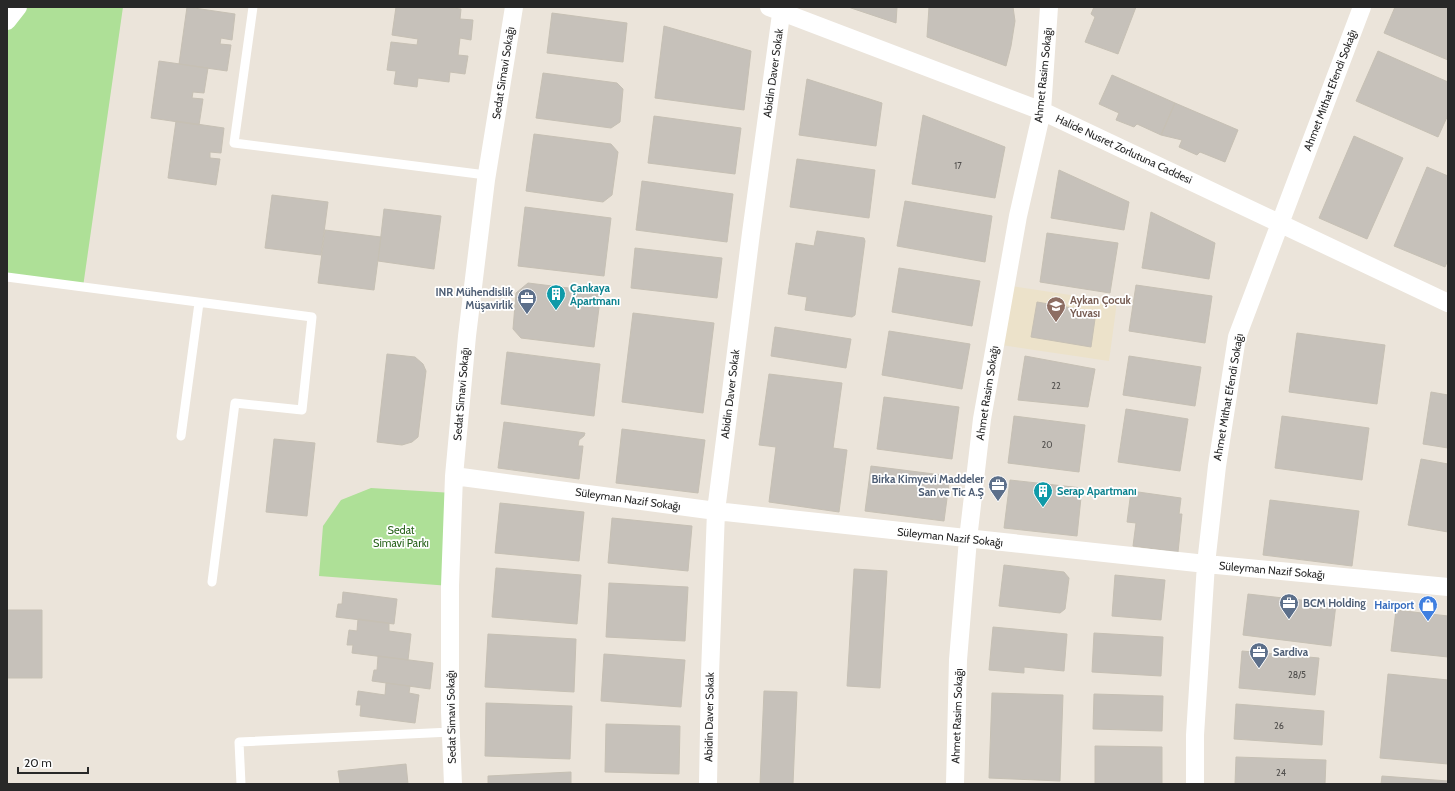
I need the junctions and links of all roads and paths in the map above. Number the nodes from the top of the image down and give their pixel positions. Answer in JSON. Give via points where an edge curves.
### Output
{"nodes":[{"id":1,"x":18,"y":7,"type":"edge"},
{"id":2,"x":253,"y":7,"type":"edge"},
{"id":3,"x":514,"y":7,"type":"edge"},
{"id":4,"x":1049,"y":7,"type":"edge"},
{"id":5,"x":1362,"y":7,"type":"edge"},
{"id":6,"x":778,"y":8,"type":"edge"},
{"id":7,"x":7,"y":22,"type":"edge"},
{"id":8,"x":1042,"y":111,"type":"junction"},
{"id":9,"x":486,"y":175,"type":"junction"},
{"id":10,"x":1279,"y":223,"type":"junction"},
{"id":11,"x":7,"y":277,"type":"edge"},
{"id":12,"x":199,"y":303,"type":"junction"},
{"id":13,"x":1448,"y":303,"type":"edge"},
{"id":14,"x":181,"y":436,"type":"dead end"},
{"id":15,"x":454,"y":476,"type":"junction"},
{"id":16,"x":716,"y":511,"type":"junction"},
{"id":17,"x":968,"y":539,"type":"junction"},
{"id":18,"x":1206,"y":564,"type":"junction"},
{"id":19,"x":212,"y":582,"type":"dead end"},
{"id":20,"x":1448,"y":587,"type":"edge"},
{"id":21,"x":451,"y":732,"type":"junction"},
{"id":22,"x":241,"y":784,"type":"edge"},
{"id":23,"x":453,"y":784,"type":"edge"},
{"id":24,"x":708,"y":784,"type":"edge"},
{"id":25,"x":955,"y":784,"type":"edge"},
{"id":26,"x":1195,"y":784,"type":"edge"}],
"edges":[{"from":1,"to":7,"type":"street"},
{"from":2,"to":9,"type":"lane","via":[[234,143]]},
{"from":3,"to":9,"type":"street","name":"Sedat Simavi Sokağı"},
{"from":4,"to":8,"type":"street","name":"Ahmet Rasim Sokağı"},
{"from":5,"to":10,"type":"street","name":"Ahmet Mithat Efendi Sokağı"},
{"from":6,"to":8,"type":"street","name":"Halide Nusret Zorlutuna Caddesi"},
{"from":6,"to":16,"type":"street","name":"Abidin Daver Sokak"},
{"from":8,"to":10,"type":"street","name":"Halide Nusret Zorlutuna Caddesi"},
{"from":8,"to":17,"type":"street","name":"Ahmet Rasim Sokağı","via":[[1018,216],[996,336],[982,419]]},
{"from":9,"to":15,"type":"street","name":"Sedat Simavi Sokağı"},
{"from":10,"to":13,"type":"street","name":"Halide Nusret Zorlutuna Caddesi"},
{"from":10,"to":18,"type":"street","name":"Ahmet Mithat Efendi Sokağı","via":[[1237,337],[1217,466]]},
{"from":11,"to":12,"type":"lane"},
{"from":12,"to":14,"type":"lane"},
{"from":12,"to":19,"type":"lane","via":[[312,317],[302,410],[235,404]]},
{"from":15,"to":16,"type":"street","name":"Süleyman Nazif Sokağı"},
{"from":15,"to":21,"type":"street","name":"Sedat Simavi Sokağı","via":[[450,586]]},
{"from":16,"to":17,"type":"street","name":"Süleyman Nazif Sokağı"},
{"from":16,"to":24,"type":"street","name":"Abidin Daver Sokak"},
{"from":17,"to":18,"type":"street","name":"Süleyman Nazif Sokağı"},
{"from":17,"to":25,"type":"street","name":"Ahmet Rasim Sokağı","via":[[958,660]]},
{"from":18,"to":20,"type":"street","name":"Süleyman Nazif Sokağı"},
{"from":18,"to":26,"type":"street","name":"Ahmet Mithat Efendi Sokağı","via":[[1195,735]]},
{"from":21,"to":22,"type":"lane","via":[[238,742]]},
{"from":21,"to":23,"type":"street","name":"Sedat Simavi Sokağı"}]}
